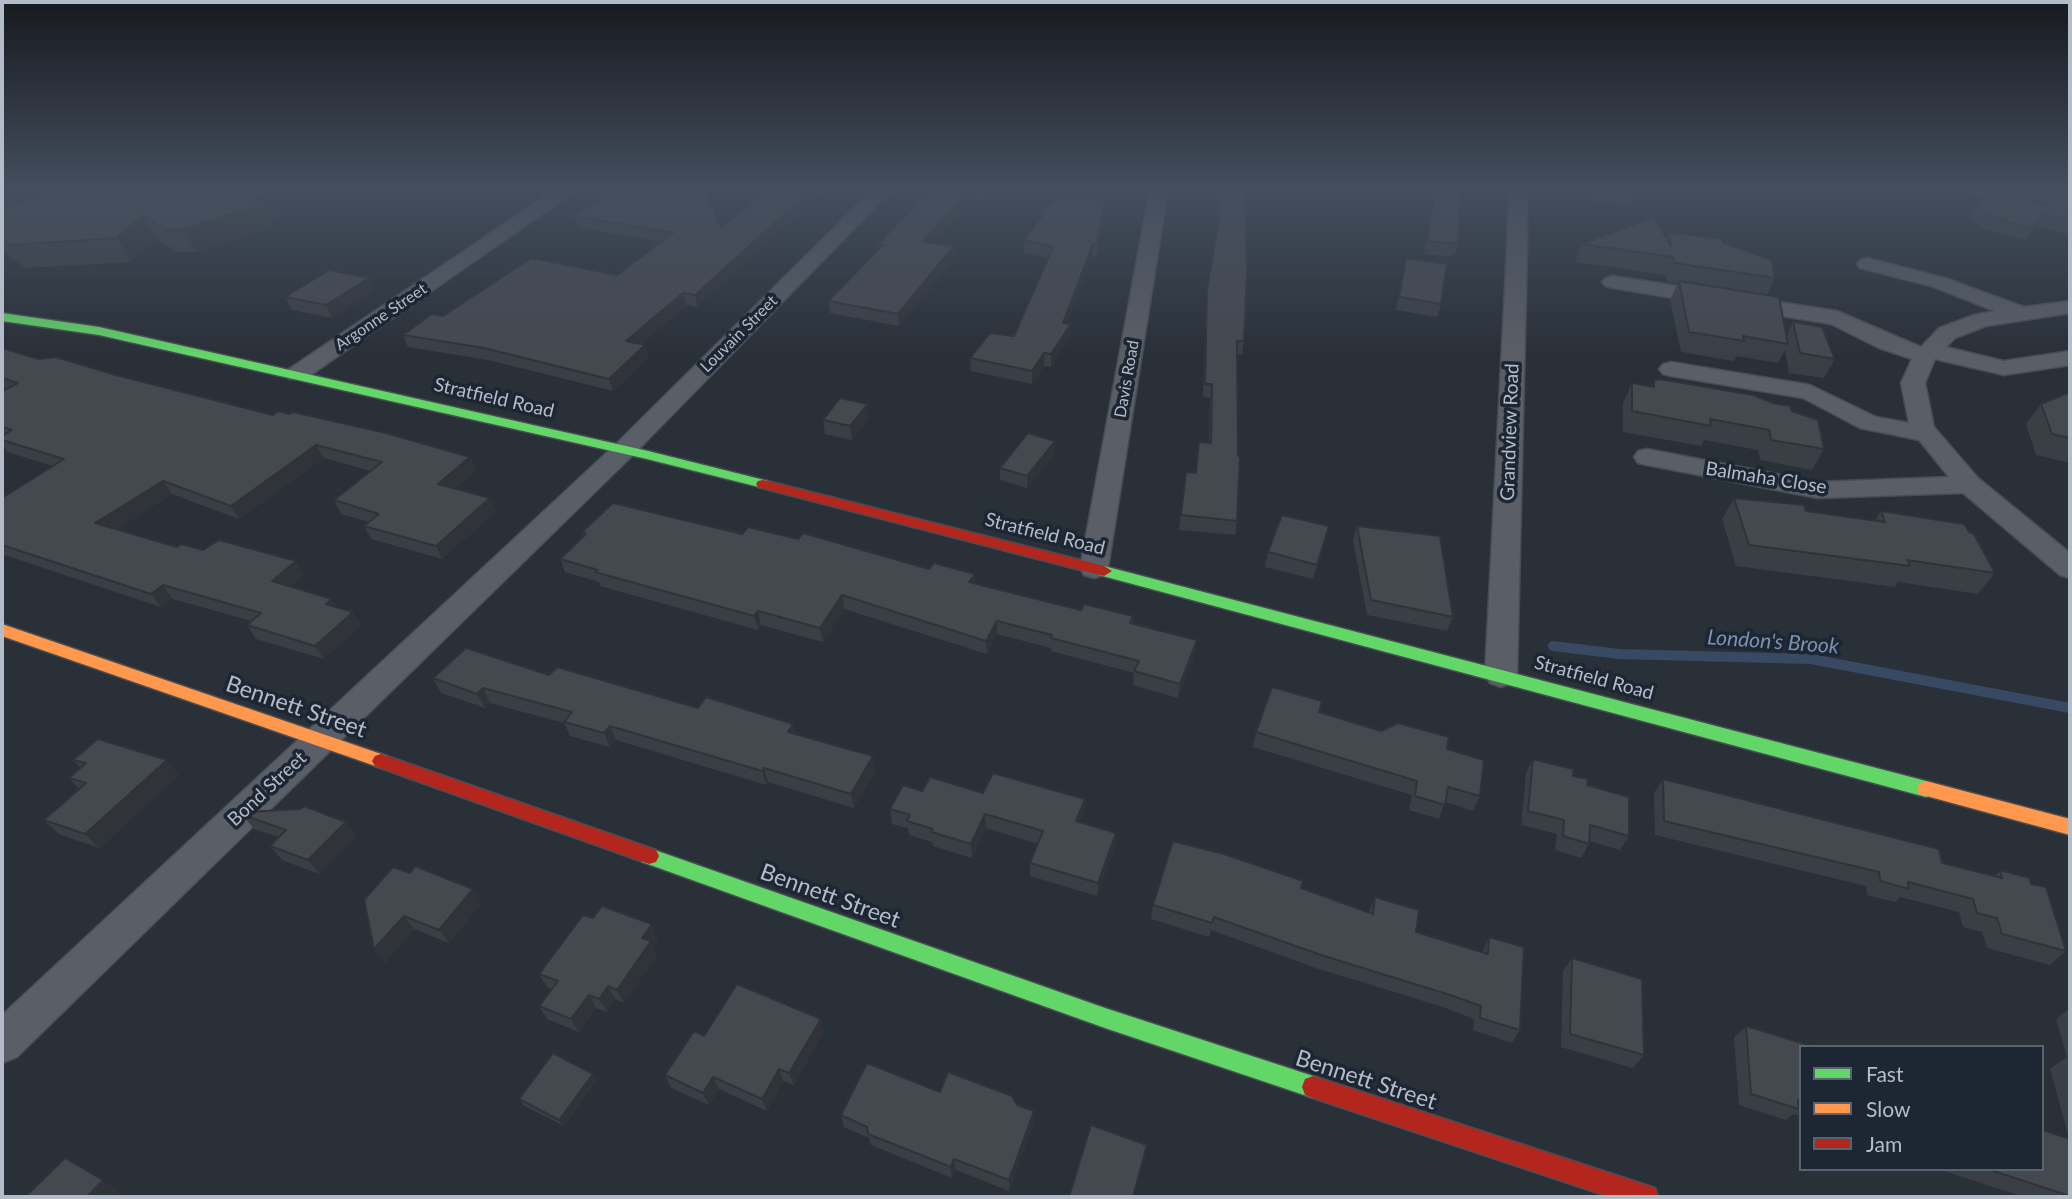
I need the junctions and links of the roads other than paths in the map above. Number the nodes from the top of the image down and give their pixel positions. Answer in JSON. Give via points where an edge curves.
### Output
{"nodes":[{"id":1,"x":488,"y":245,"type":"edge"},
{"id":2,"x":829,"y":245,"type":"edge"},
{"id":3,"x":1150,"y":245,"type":"edge"},
{"id":4,"x":1517,"y":245,"type":"edge"},
{"id":5,"x":1867,"y":264,"type":"dead end"},
{"id":6,"x":1613,"y":282,"type":"dead end"},
{"id":7,"x":2070,"y":306,"type":"edge"},
{"id":8,"x":2016,"y":313,"type":"junction"},
{"id":9,"x":2,"y":317,"type":"edge"},
{"id":10,"x":1928,"y":353,"type":"junction"},
{"id":11,"x":2070,"y":358,"type":"edge"},
{"id":12,"x":1671,"y":369,"type":"dead end"},
{"id":13,"x":297,"y":374,"type":"junction"},
{"id":14,"x":1927,"y":434,"type":"junction"},
{"id":15,"x":625,"y":449,"type":"junction"},
{"id":16,"x":1647,"y":457,"type":"dead end"},
{"id":17,"x":1969,"y":484,"type":"junction"},
{"id":18,"x":2034,"y":536,"type":"junction"},
{"id":19,"x":2070,"y":537,"type":"edge"},
{"id":20,"x":1094,"y":568,"type":"junction"},
{"id":21,"x":2070,"y":568,"type":"edge"},
{"id":22,"x":2,"y":630,"type":"edge"},
{"id":23,"x":1501,"y":675,"type":"junction"},
{"id":24,"x":319,"y":739,"type":"junction"},
{"id":25,"x":2070,"y":827,"type":"edge"},
{"id":26,"x":2,"y":1043,"type":"edge"},
{"id":27,"x":1646,"y":1197,"type":"edge"}],
"edges":[{"from":1,"to":13,"type":"street","name":"Argonne Street"},
{"from":2,"to":15,"type":"street","name":"Louvain Street"},
{"from":3,"to":20,"type":"street","name":"Davis Road"},
{"from":4,"to":23,"type":"street","name":"Grandview Road"},
{"from":5,"to":8,"type":"street","via":[[1938,282]]},
{"from":6,"to":10,"type":"street","via":[[1837,318],[1887,343]]},
{"from":7,"to":8,"type":"street"},
{"from":8,"to":10,"type":"street","via":[[1947,333]]},
{"from":9,"to":13,"type":"main road","name":"Stratfield Road","via":[[99,331]]},
{"from":10,"to":11,"type":"street","via":[[2004,368]]},
{"from":10,"to":14,"type":"street","via":[[1913,383]]},
{"from":12,"to":14,"type":"street","via":[[1810,392],[1869,423]]},
{"from":13,"to":15,"type":"main road","name":"Stratfield Road"},
{"from":14,"to":17,"type":"street"},
{"from":15,"to":20,"type":"main road","name":"Stratfield Road"},
{"from":15,"to":24,"type":"street","name":"Bond Street"},
{"from":16,"to":17,"type":"street","name":"Balmaha Close","via":[[1818,490]]},
{"from":17,"to":18,"type":"street"},
{"from":18,"to":19,"type":"street"},
{"from":18,"to":21,"type":"street"},
{"from":20,"to":23,"type":"main road","name":"Stratfield Road"},
{"from":22,"to":24,"type":"main road","name":"Bennett Street"},
{"from":23,"to":25,"type":"main road","name":"Stratfield Road"},
{"from":24,"to":26,"type":"street","name":"Bond Street"},
{"from":24,"to":27,"type":"main road","name":"Bennett Street","via":[[1105,1018]]}]}
